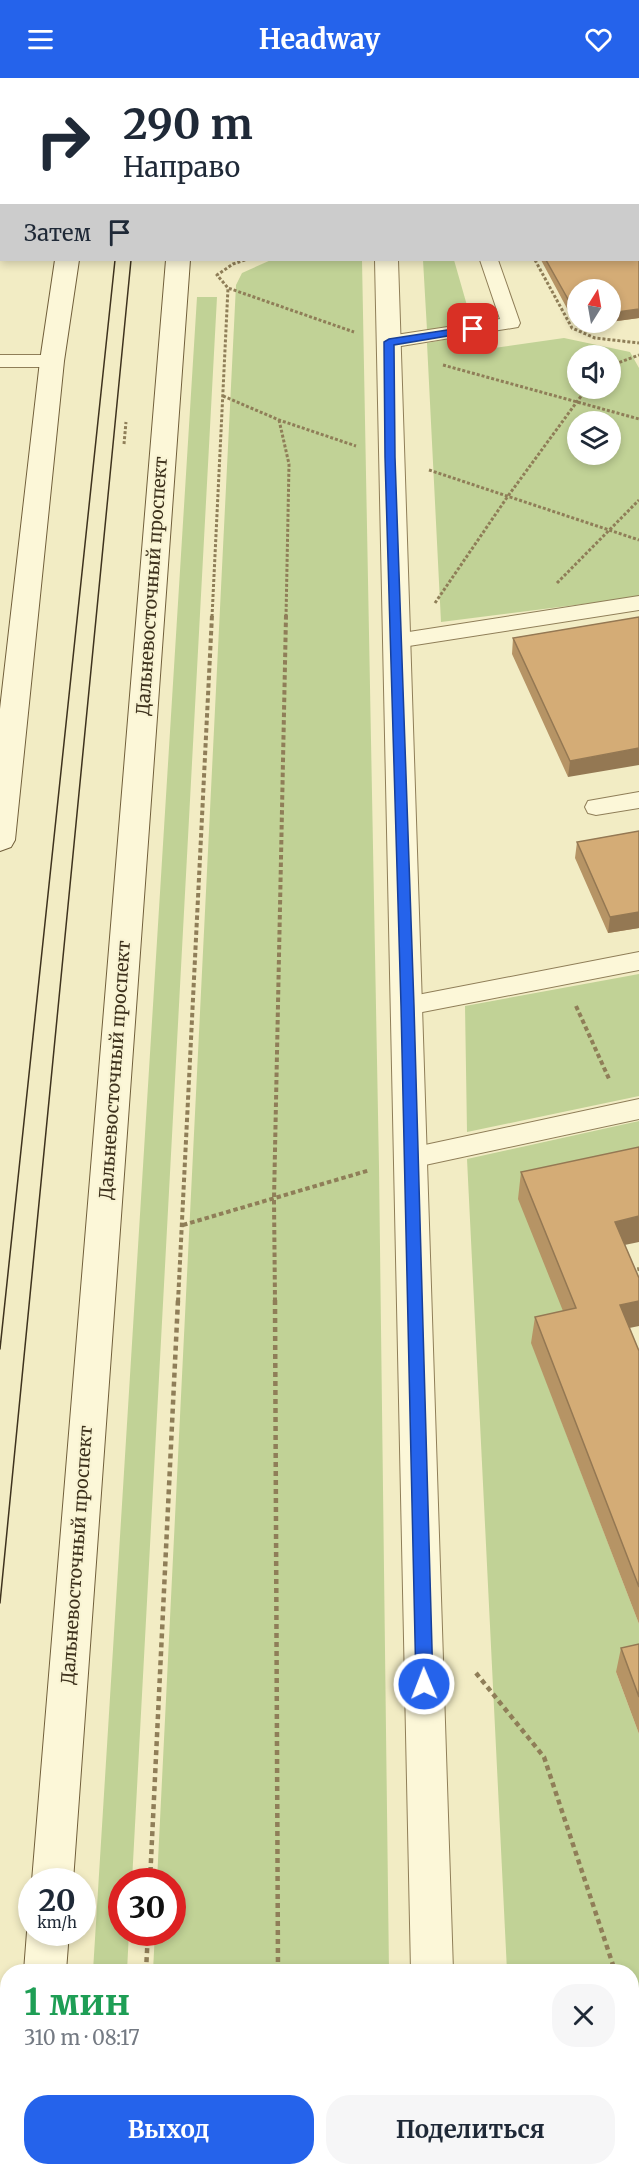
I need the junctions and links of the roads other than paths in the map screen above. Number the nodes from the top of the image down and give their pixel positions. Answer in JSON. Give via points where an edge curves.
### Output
{"nodes":[{"id":1,"x":67,"y":261,"type":"edge"},
{"id":2,"x":178,"y":261,"type":"edge"},
{"id":3,"x":386,"y":261,"type":"edge"},
{"id":4,"x":489,"y":261,"type":"edge"},
{"id":5,"x":389,"y":342,"type":"junction"},
{"id":6,"x":0,"y":361,"type":"edge"},
{"id":7,"x":52,"y":361,"type":"junction"},
{"id":8,"x":639,"y":603,"type":"edge"},
{"id":9,"x":396,"y":641,"type":"junction"},
{"id":10,"x":639,"y":800,"type":"edge"},
{"id":11,"x":596,"y":807,"type":"dead end"},
{"id":12,"x":0,"y":840,"type":"edge"},
{"id":13,"x":639,"y":961,"type":"edge"},
{"id":14,"x":407,"y":1006,"type":"junction"},
{"id":15,"x":631,"y":1111,"type":"edge"},
{"id":16,"x":411,"y":1158,"type":"junction"},
{"id":17,"x":53,"y":1868,"type":"edge"},
{"id":18,"x":47,"y":1946,"type":"edge"},
{"id":19,"x":46,"y":1964,"type":"edge"},
{"id":20,"x":432,"y":1964,"type":"edge"}],
"edges":[{"from":1,"to":7,"type":"main road"},
{"from":2,"to":17,"type":"main road","name":"Дальневосточный проспект"},
{"from":3,"to":5,"type":"main road"},
{"from":4,"to":5,"type":"lane","via":[[511,324]]},
{"from":5,"to":9,"type":"main road"},
{"from":6,"to":7,"type":"lane"},
{"from":7,"to":12,"type":"main road"},
{"from":8,"to":9,"type":"lane"},
{"from":9,"to":14,"type":"main road"},
{"from":10,"to":11,"type":"lane"},
{"from":13,"to":14,"type":"lane"},
{"from":14,"to":16,"type":"main road"},
{"from":15,"to":16,"type":"lane"},
{"from":16,"to":20,"type":"main road"},
{"from":18,"to":19,"type":"main road"}]}
